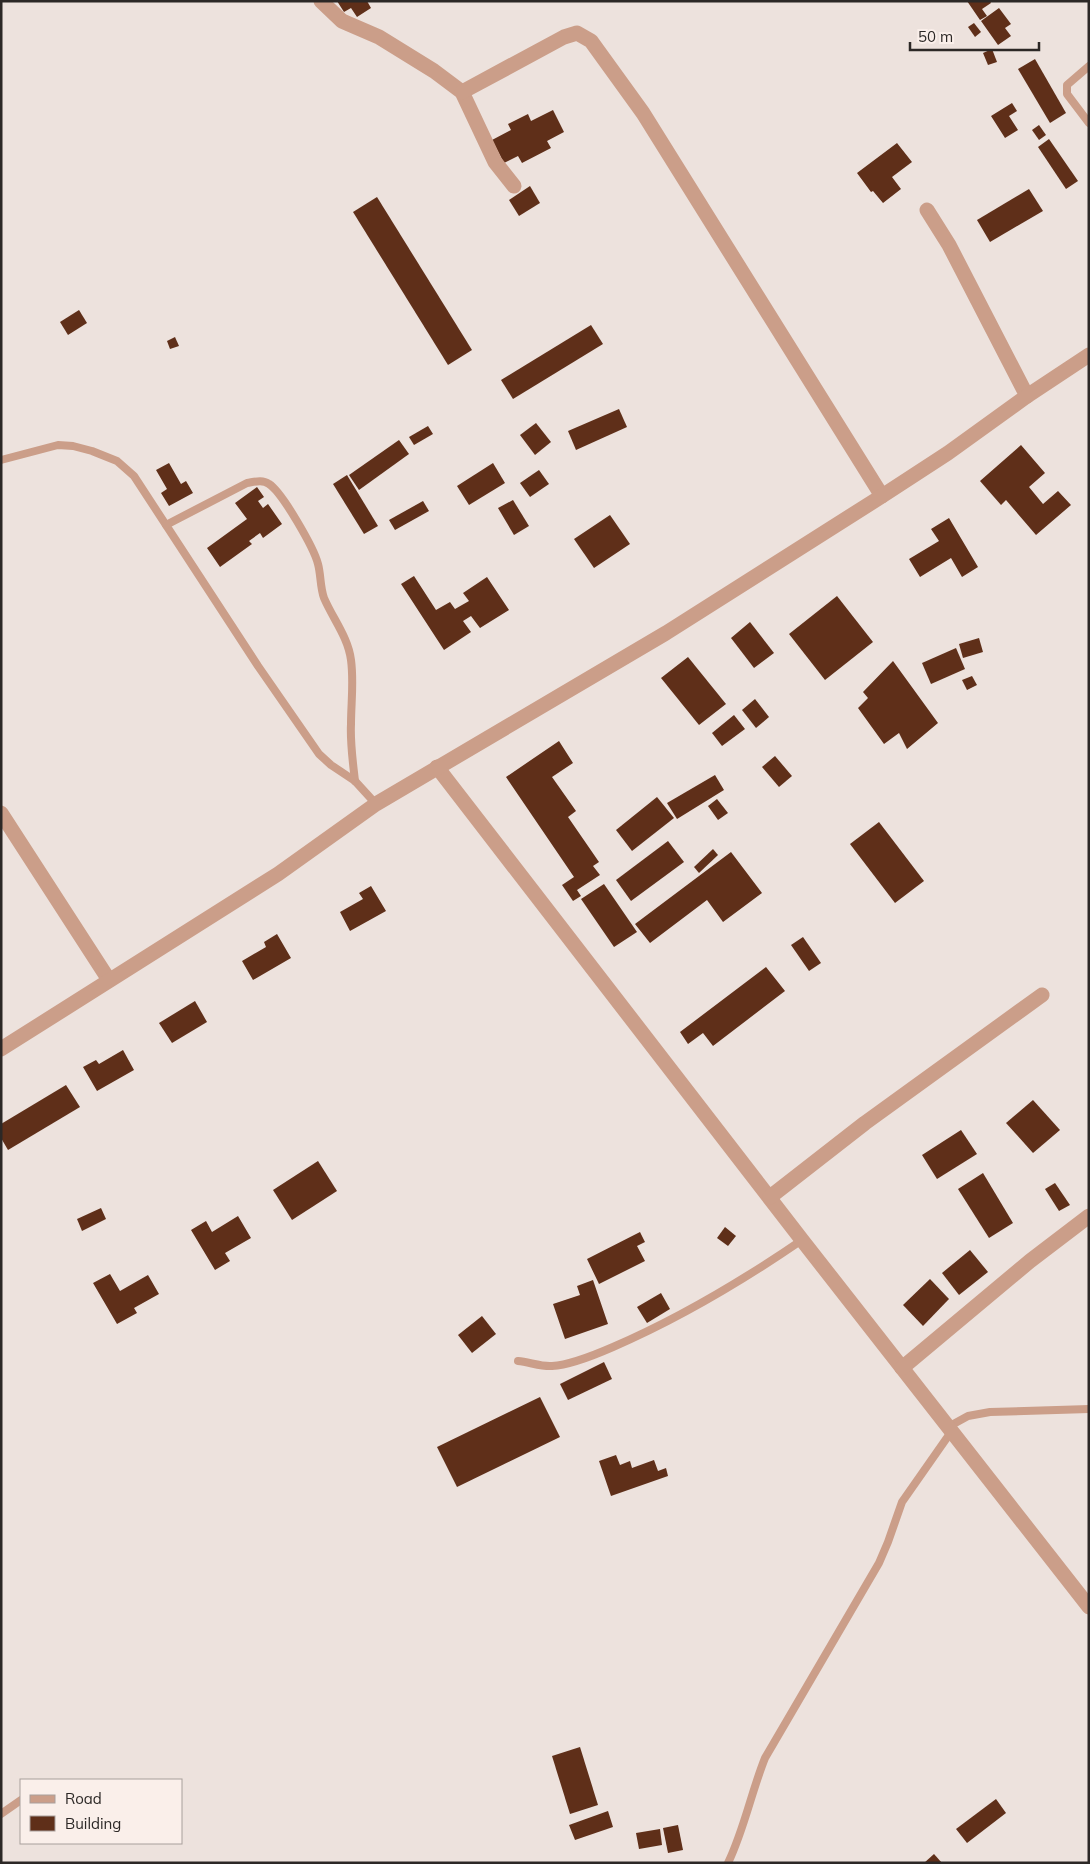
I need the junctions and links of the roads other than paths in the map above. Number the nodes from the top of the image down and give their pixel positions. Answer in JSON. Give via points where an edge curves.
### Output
{"nodes":[{"id":1,"x":321,"y":1,"type":"edge"},
{"id":2,"x":1089,"y":66,"type":"edge"},
{"id":3,"x":462,"y":92,"type":"junction"},
{"id":4,"x":1089,"y":123,"type":"edge"},
{"id":5,"x":514,"y":186,"type":"dead end"},
{"id":6,"x":927,"y":210,"type":"dead end"},
{"id":7,"x":1089,"y":355,"type":"edge"},
{"id":8,"x":1027,"y":396,"type":"junction"},
{"id":9,"x":1,"y":460,"type":"edge"},
{"id":10,"x":882,"y":496,"type":"junction"},
{"id":11,"x":166,"y":525,"type":"junction"},
{"id":12,"x":437,"y":768,"type":"junction"},
{"id":13,"x":355,"y":781,"type":"junction"},
{"id":14,"x":376,"y":804,"type":"junction"},
{"id":15,"x":1,"y":813,"type":"edge"},
{"id":16,"x":109,"y":980,"type":"junction"},
{"id":17,"x":1042,"y":995,"type":"dead end"},
{"id":18,"x":1,"y":1049,"type":"edge"},
{"id":19,"x":770,"y":1197,"type":"junction"},
{"id":20,"x":1089,"y":1216,"type":"edge"},
{"id":21,"x":802,"y":1240,"type":"junction"},
{"id":22,"x":518,"y":1360,"type":"dead end"},
{"id":23,"x":902,"y":1368,"type":"junction"},
{"id":24,"x":1089,"y":1409,"type":"edge"},
{"id":25,"x":950,"y":1429,"type":"junction"},
{"id":26,"x":1089,"y":1607,"type":"edge"},
{"id":27,"x":20,"y":1801,"type":"edge"},
{"id":28,"x":1,"y":1814,"type":"edge"},
{"id":29,"x":728,"y":1863,"type":"edge"}],
"edges":[{"from":1,"to":3,"type":"street","via":[[342,21],[386,42]]},
{"from":2,"to":4,"type":"lane","via":[[1067,85],[1067,94]]},
{"from":3,"to":5,"type":"street","via":[[495,162]]},
{"from":3,"to":10,"type":"street","via":[[564,37],[577,33],[591,41],[643,113]]},
{"from":6,"to":8,"type":"street","via":[[949,245]]},
{"from":7,"to":8,"type":"street"},
{"from":8,"to":10,"type":"street"},
{"from":9,"to":11,"type":"lane","via":[[58,445],[92,451],[117,461],[134,476]]},
{"from":10,"to":12,"type":"street","via":[[666,633]]},
{"from":11,"to":13,"type":"lane","via":[[319,754]]},
{"from":11,"to":13,"type":"lane","via":[[247,483],[260,481],[273,487],[293,514],[318,562],[323,596],[348,645],[353,680],[350,727]]},
{"from":12,"to":14,"type":"street"},
{"from":12,"to":19,"type":"street"},
{"from":13,"to":14,"type":"lane"},
{"from":14,"to":16,"type":"street","via":[[278,874]]},
{"from":15,"to":16,"type":"street"},
{"from":16,"to":18,"type":"street"},
{"from":17,"to":19,"type":"street","via":[[865,1123]]},
{"from":19,"to":21,"type":"street"},
{"from":20,"to":23,"type":"street","via":[[1030,1260]]},
{"from":21,"to":22,"type":"lane","via":[[762,1268],[693,1308],[588,1358],[552,1366]]},
{"from":21,"to":23,"type":"street"},
{"from":23,"to":25,"type":"street"},
{"from":24,"to":25,"type":"lane","via":[[990,1412],[968,1416]]},
{"from":25,"to":26,"type":"street"},
{"from":25,"to":29,"type":"lane","via":[[902,1502],[879,1563],[765,1758]]},
{"from":27,"to":28,"type":"lane"}]}
